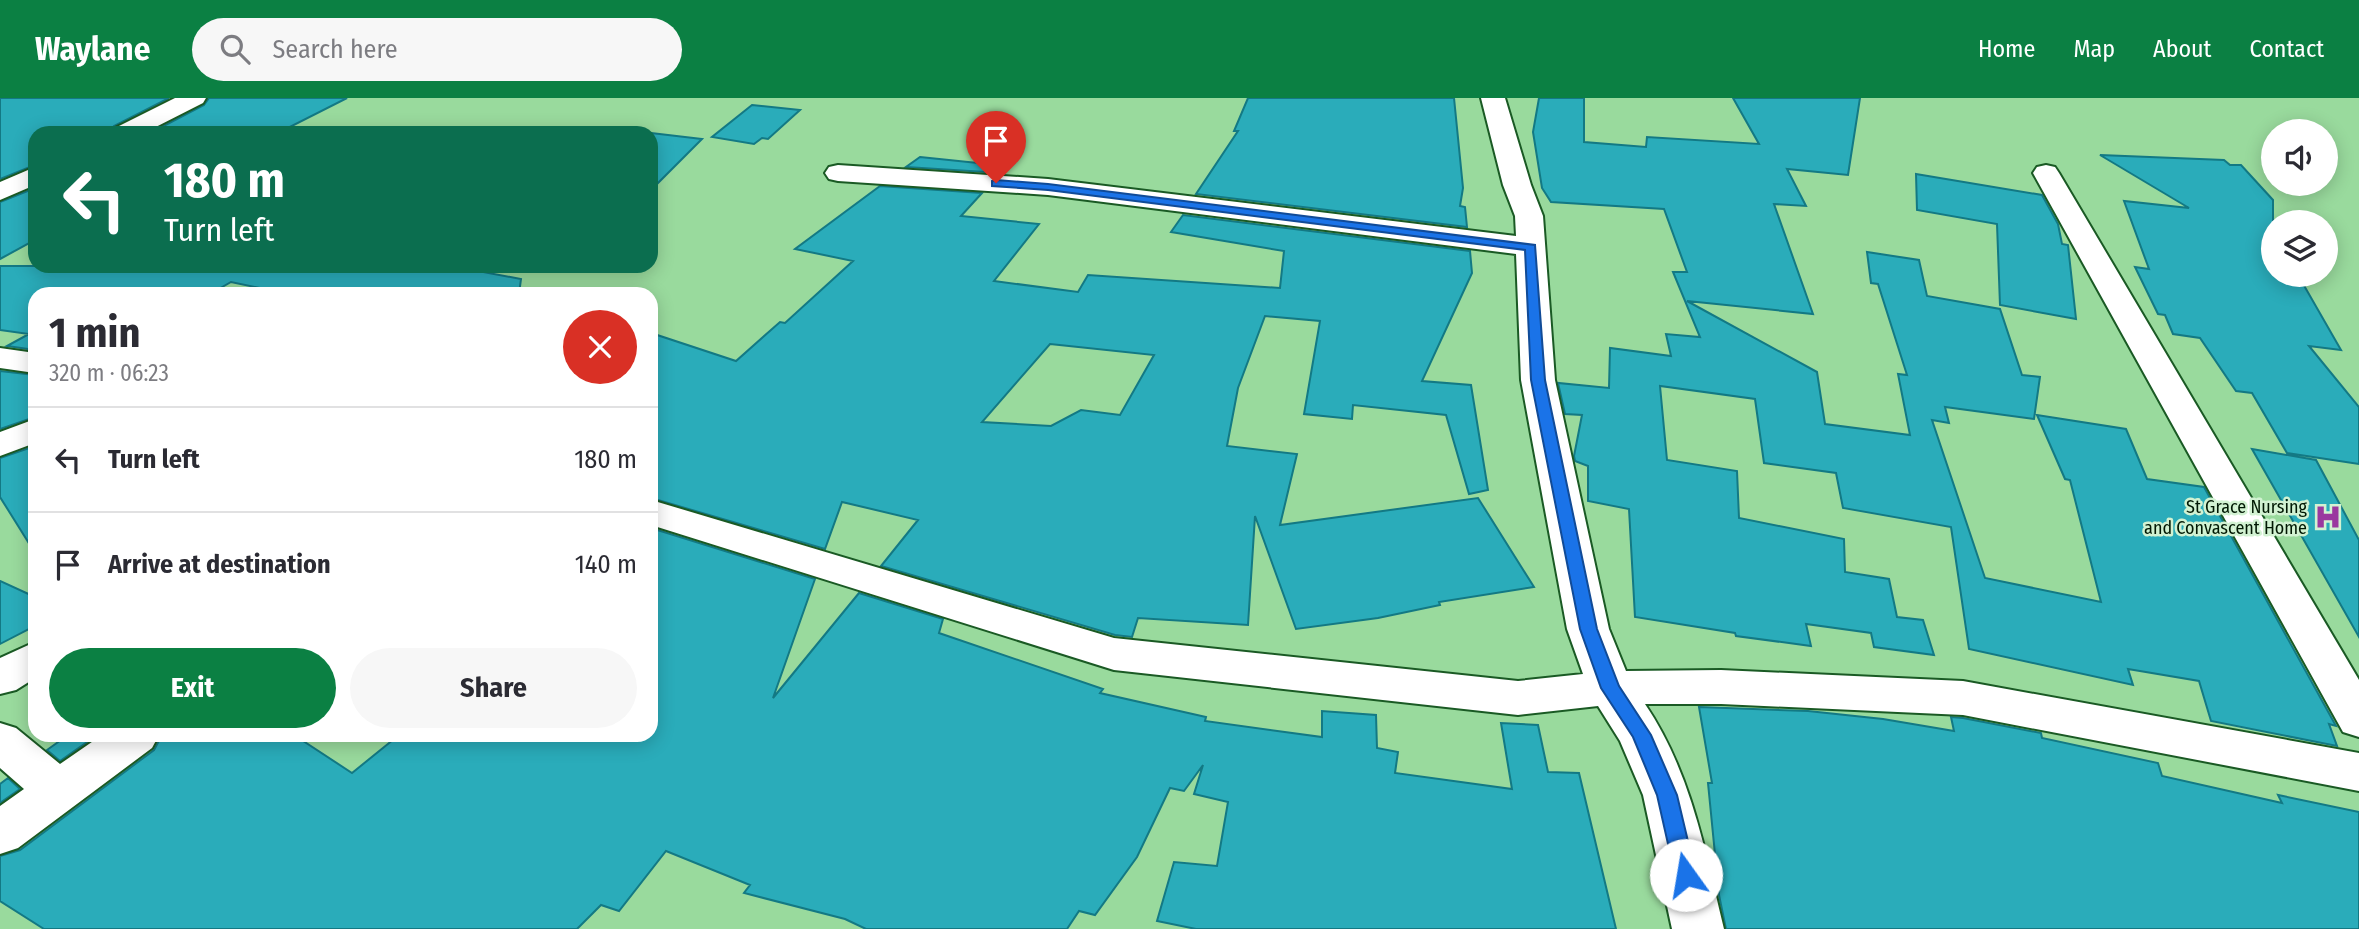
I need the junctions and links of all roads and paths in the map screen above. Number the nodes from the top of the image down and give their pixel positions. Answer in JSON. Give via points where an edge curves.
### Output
{"nodes":[{"id":1,"x":194,"y":98,"type":"edge"},
{"id":2,"x":1493,"y":98,"type":"edge"},
{"id":3,"x":138,"y":126,"type":"edge"},
{"id":4,"x":838,"y":173,"type":"dead end"},
{"id":5,"x":2046,"y":173,"type":"dead end"},
{"id":6,"x":28,"y":178,"type":"edge"},
{"id":7,"x":0,"y":192,"type":"edge"},
{"id":8,"x":1531,"y":247,"type":"junction"},
{"id":9,"x":0,"y":358,"type":"edge"},
{"id":10,"x":28,"y":362,"type":"edge"},
{"id":11,"x":28,"y":433,"type":"edge"},
{"id":12,"x":0,"y":445,"type":"edge"},
{"id":13,"x":658,"y":514,"type":"edge"},
{"id":14,"x":28,"y":662,"type":"edge"},
{"id":15,"x":0,"y":678,"type":"edge"},
{"id":16,"x":1610,"y":688,"type":"junction"},
{"id":17,"x":2359,"y":720,"type":"edge"},
{"id":18,"x":0,"y":741,"type":"edge"},
{"id":19,"x":126,"y":742,"type":"edge"},
{"id":20,"x":2359,"y":772,"type":"edge"},
{"id":21,"x":59,"y":791,"type":"junction"},
{"id":22,"x":0,"y":833,"type":"edge"},
{"id":23,"x":1699,"y":929,"type":"edge"}],
"edges":[{"from":1,"to":3,"type":"street"},
{"from":2,"to":8,"type":"street","via":[[1529,216]]},
{"from":4,"to":8,"type":"street","via":[[1048,187]]},
{"from":5,"to":17,"type":"street"},
{"from":6,"to":7,"type":"street"},
{"from":8,"to":16,"type":"street","via":[[1538,380],[1588,629]]},
{"from":9,"to":10,"type":"street"},
{"from":11,"to":12,"type":"street"},
{"from":13,"to":16,"type":"street","via":[[1114,654],[1518,698]]},
{"from":14,"to":15,"type":"street"},
{"from":16,"to":20,"type":"street","via":[[1721,687],[1963,698]]},
{"from":16,"to":23,"type":"street","via":[[1641,735],[1667,795]]},
{"from":18,"to":21,"type":"street"},
{"from":19,"to":21,"type":"street"},
{"from":21,"to":22,"type":"street"}]}
